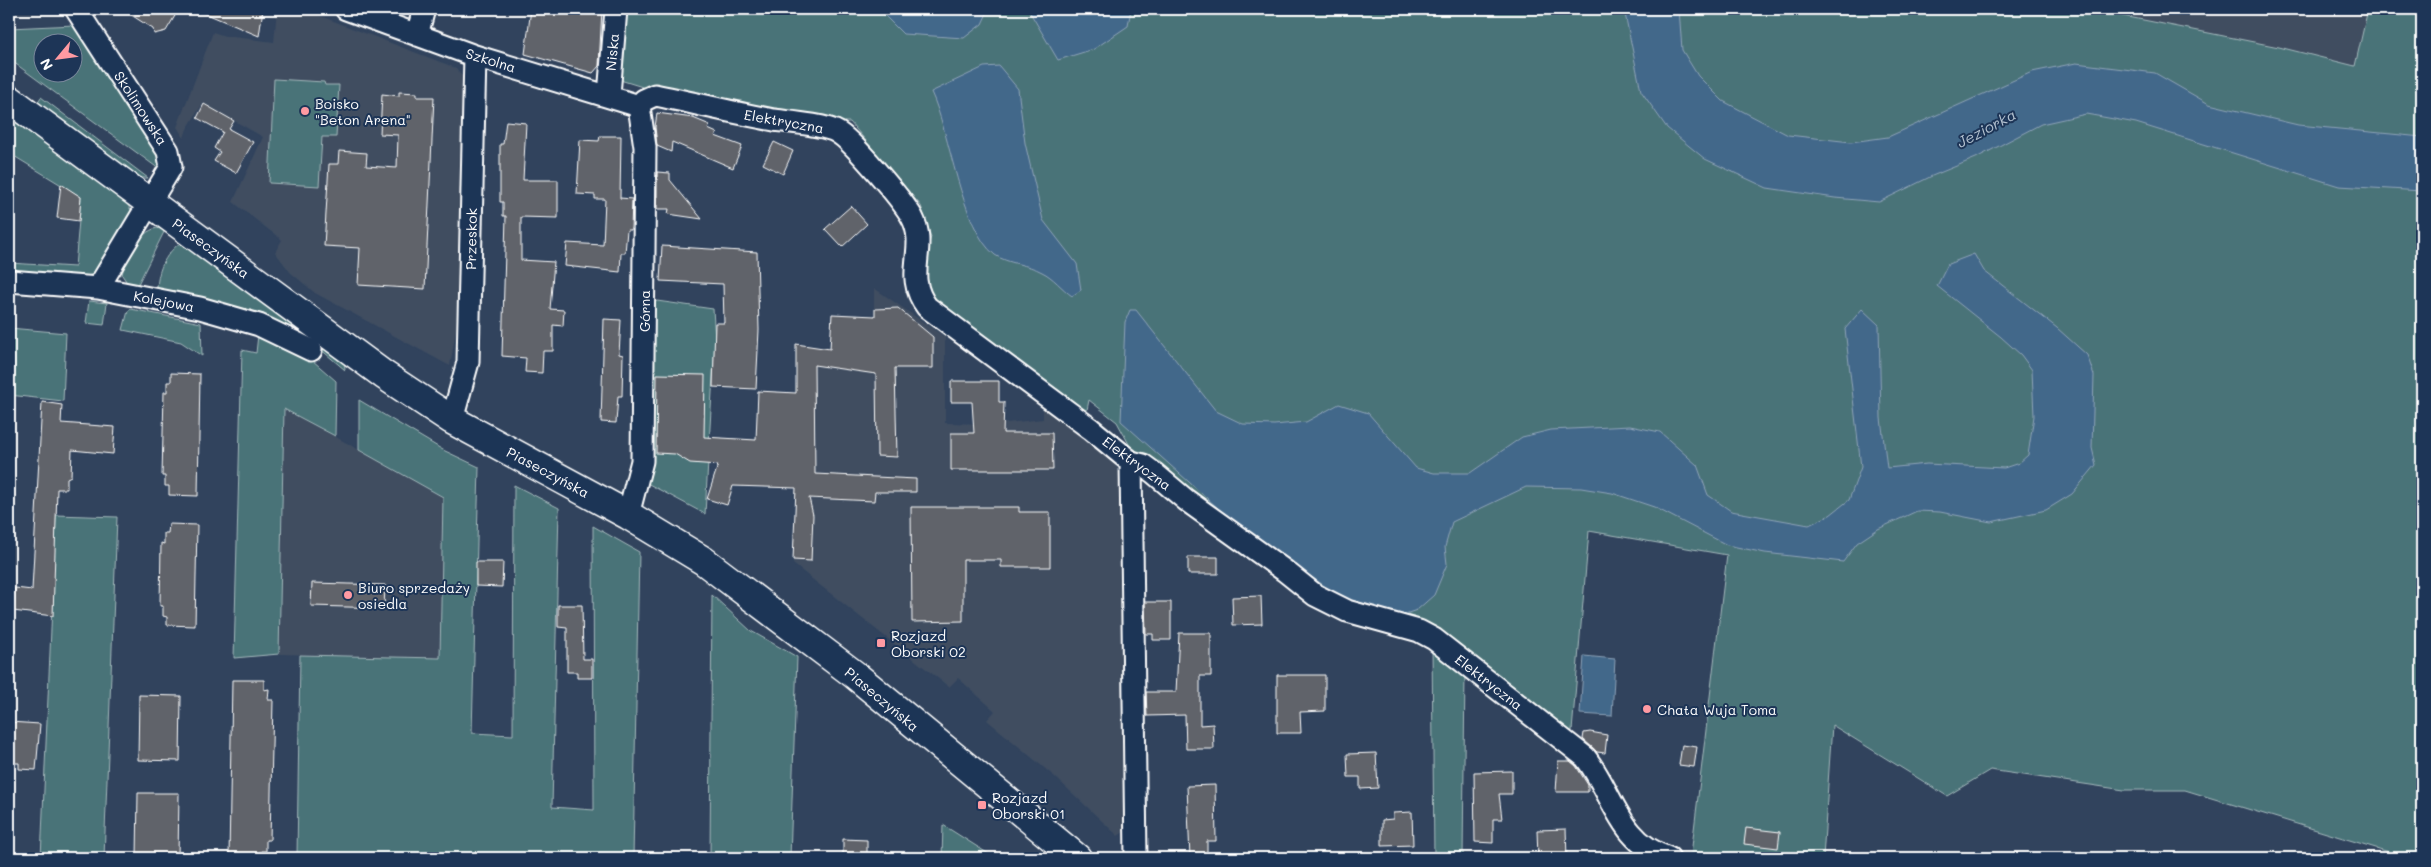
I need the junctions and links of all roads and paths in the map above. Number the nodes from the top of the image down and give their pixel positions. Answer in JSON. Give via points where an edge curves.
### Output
{"nodes":[{"id":1,"x":76,"y":9,"type":"edge"},
{"id":2,"x":346,"y":9,"type":"edge"},
{"id":3,"x":424,"y":9,"type":"edge"},
{"id":4,"x":616,"y":9,"type":"edge"},
{"id":5,"x":418,"y":35,"type":"junction"},
{"id":6,"x":475,"y":56,"type":"junction"},
{"id":7,"x":608,"y":95,"type":"junction"},
{"id":8,"x":9,"y":98,"type":"edge"},
{"id":9,"x":639,"y":106,"type":"junction"},
{"id":10,"x":150,"y":204,"type":"junction"},
{"id":11,"x":9,"y":281,"type":"edge"},
{"id":12,"x":98,"y":288,"type":"junction"},
{"id":13,"x":311,"y":350,"type":"dead end"},
{"id":14,"x":452,"y":420,"type":"junction"},
{"id":15,"x":1131,"y":462,"type":"junction"},
{"id":16,"x":628,"y":516,"type":"junction"},
{"id":17,"x":1077,"y":858,"type":"edge"},
{"id":18,"x":1136,"y":858,"type":"edge"},
{"id":19,"x":1669,"y":858,"type":"edge"}],
"edges":[{"from":1,"to":10,"type":"street","name":"Skolimowska","via":[[168,151],[171,167]]},
{"from":2,"to":5,"type":"street","name":"Szkolna"},
{"from":3,"to":5,"type":"street"},
{"from":4,"to":7,"type":"street","name":"Niska"},
{"from":5,"to":6,"type":"street","name":"Szkolna"},
{"from":6,"to":7,"type":"street","name":"Szkolna"},
{"from":6,"to":14,"type":"street","name":"Przeskok","via":[[468,362]]},
{"from":7,"to":9,"type":"street","name":"Szkolna"},
{"from":8,"to":10,"type":"main road","name":"Piaseczyńska"},
{"from":9,"to":15,"type":"street","name":"Elektryczna","via":[[655,95],[835,130],[849,140],[911,215],[920,237],[914,272],[919,297],[926,307]]},
{"from":9,"to":16,"type":"street","name":"Górna","via":[[645,147],[642,461]]},
{"from":10,"to":12,"type":"street","name":"Skolimowska"},
{"from":10,"to":14,"type":"main road","name":"Piaseczyńska","via":[[384,375]]},
{"from":11,"to":12,"type":"street","name":"Kolejowa"},
{"from":12,"to":13,"type":"street","name":"Kolejowa","via":[[200,308],[259,325]]},
{"from":14,"to":16,"type":"main road","name":"Piaseczyńska"},
{"from":15,"to":18,"type":"street"},
{"from":15,"to":19,"type":"street","name":"Elektryczna","via":[[1143,465],[1332,606],[1419,631],[1434,639],[1585,758],[1597,773],[1614,810],[1635,837],[1661,856]]},
{"from":16,"to":17,"type":"main road","name":"Piaseczyńska","via":[[704,561],[754,597],[855,675]]}]}
